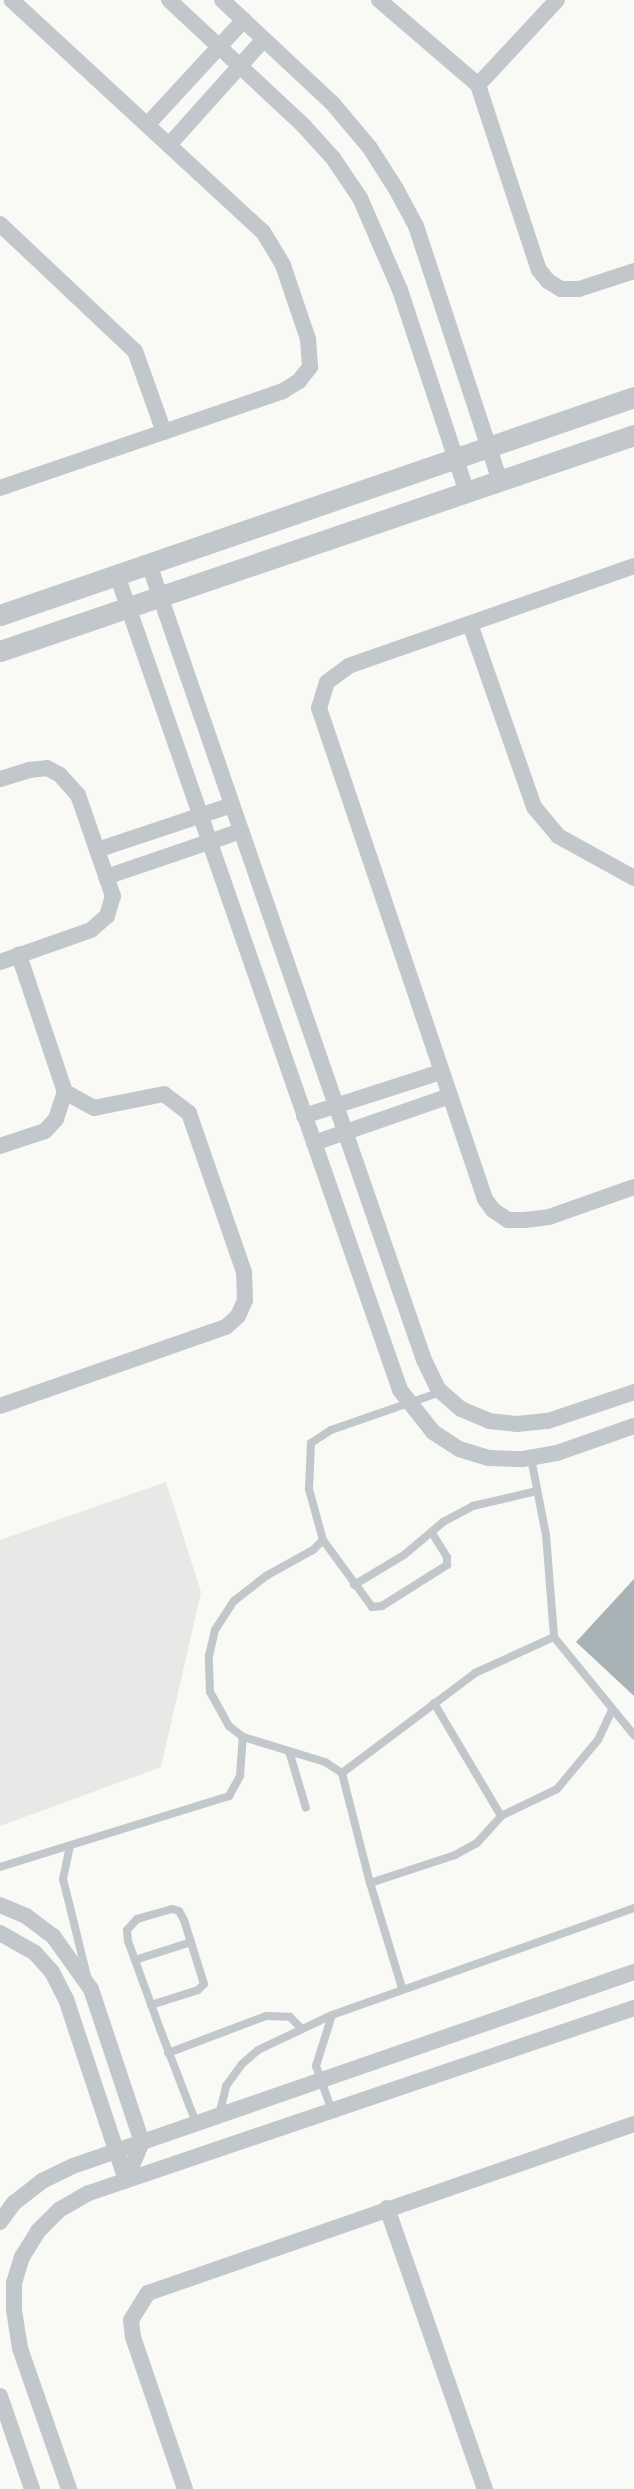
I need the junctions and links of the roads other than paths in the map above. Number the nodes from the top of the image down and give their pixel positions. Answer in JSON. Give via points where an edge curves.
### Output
{"nodes":[{"id":1,"x":12,"y":0,"type":"edge"},
{"id":2,"x":169,"y":0,"type":"edge"},
{"id":3,"x":222,"y":0,"type":"edge"},
{"id":4,"x":379,"y":0,"type":"edge"},
{"id":5,"x":557,"y":0,"type":"edge"},
{"id":6,"x":244,"y":20,"type":"junction"},
{"id":7,"x":264,"y":39,"type":"junction"},
{"id":8,"x":220,"y":47,"type":"junction"},
{"id":9,"x":240,"y":66,"type":"junction"},
{"id":10,"x":478,"y":85,"type":"junction"},
{"id":11,"x":147,"y":125,"type":"junction"},
{"id":12,"x":169,"y":144,"type":"junction"},
{"id":13,"x":0,"y":224,"type":"edge"},
{"id":14,"x":634,"y":271,"type":"edge"},
{"id":15,"x":634,"y":397,"type":"edge"},
{"id":16,"x":164,"y":432,"type":"junction"},
{"id":17,"x":634,"y":435,"type":"edge"},
{"id":18,"x":489,"y":447,"type":"junction"},
{"id":19,"x":456,"y":458,"type":"junction"},
{"id":20,"x":500,"y":481,"type":"junction"},
{"id":21,"x":0,"y":488,"type":"edge"},
{"id":22,"x":467,"y":492,"type":"junction"},
{"id":23,"x":149,"y":564,"type":"junction"},
{"id":24,"x":634,"y":566,"type":"edge"},
{"id":25,"x":117,"y":575,"type":"junction"},
{"id":26,"x":160,"y":597,"type":"junction"},
{"id":27,"x":128,"y":607,"type":"junction"},
{"id":28,"x":0,"y":615,"type":"edge"},
{"id":29,"x":470,"y":624,"type":"junction"},
{"id":30,"x":0,"y":651,"type":"edge"},
{"id":31,"x":0,"y":779,"type":"edge"},
{"id":32,"x":232,"y":805,"type":"junction"},
{"id":33,"x":200,"y":816,"type":"junction"},
{"id":34,"x":241,"y":831,"type":"junction"},
{"id":35,"x":209,"y":842,"type":"junction"},
{"id":36,"x":97,"y":850,"type":"junction"},
{"id":37,"x":106,"y":878,"type":"junction"},
{"id":38,"x":634,"y":878,"type":"edge"},
{"id":39,"x":19,"y":955,"type":"junction"},
{"id":40,"x":0,"y":962,"type":"edge"},
{"id":41,"x":441,"y":1072,"type":"junction"},
{"id":42,"x":65,"y":1092,"type":"junction"},
{"id":43,"x":450,"y":1096,"type":"junction"},
{"id":44,"x":336,"y":1106,"type":"junction"},
{"id":45,"x":304,"y":1116,"type":"junction"},
{"id":46,"x":345,"y":1132,"type":"junction"},
{"id":47,"x":314,"y":1143,"type":"junction"},
{"id":48,"x":0,"y":1146,"type":"edge"},
{"id":49,"x":634,"y":1187,"type":"edge"},
{"id":50,"x":441,"y":1392,"type":"junction"},
{"id":51,"x":634,"y":1392,"type":"edge"},
{"id":52,"x":407,"y":1402,"type":"junction"},
{"id":53,"x":0,"y":1406,"type":"edge"},
{"id":54,"x":634,"y":1426,"type":"edge"},
{"id":55,"x":531,"y":1458,"type":"junction"},
{"id":56,"x":537,"y":1491,"type":"junction"},
{"id":57,"x":432,"y":1533,"type":"junction"},
{"id":58,"x":322,"y":1540,"type":"junction"},
{"id":59,"x":354,"y":1585,"type":"junction"},
{"id":60,"x":554,"y":1637,"type":"junction"},
{"id":61,"x":434,"y":1703,"type":"junction"},
{"id":62,"x":612,"y":1710,"type":"junction"},
{"id":63,"x":634,"y":1735,"type":"edge"},
{"id":64,"x":243,"y":1737,"type":"junction"},
{"id":65,"x":289,"y":1751,"type":"junction"},
{"id":66,"x":342,"y":1773,"type":"junction"},
{"id":67,"x":306,"y":1808,"type":"dead end"},
{"id":68,"x":501,"y":1816,"type":"junction"},
{"id":69,"x":70,"y":1846,"type":"junction"},
{"id":70,"x":0,"y":1867,"type":"edge"},
{"id":71,"x":370,"y":1883,"type":"junction"},
{"id":72,"x":0,"y":1905,"type":"edge"},
{"id":73,"x":634,"y":1908,"type":"edge"},
{"id":74,"x":0,"y":1933,"type":"edge"},
{"id":75,"x":191,"y":1942,"type":"junction"},
{"id":76,"x":135,"y":1960,"type":"junction"},
{"id":77,"x":634,"y":1972,"type":"edge"},
{"id":78,"x":402,"y":1988,"type":"junction"},
{"id":79,"x":91,"y":1989,"type":"junction"},
{"id":80,"x":151,"y":2005,"type":"junction"},
{"id":81,"x":634,"y":2008,"type":"edge"},
{"id":82,"x":332,"y":2015,"type":"junction"},
{"id":83,"x":301,"y":2028,"type":"junction"},
{"id":84,"x":168,"y":2053,"type":"junction"},
{"id":85,"x":320,"y":2080,"type":"junction"},
{"id":86,"x":332,"y":2110,"type":"junction"},
{"id":87,"x":219,"y":2115,"type":"junction"},
{"id":88,"x":196,"y":2123,"type":"junction"},
{"id":89,"x":634,"y":2124,"type":"edge"},
{"id":90,"x":142,"y":2142,"type":"junction"},
{"id":91,"x":116,"y":2151,"type":"junction"},
{"id":92,"x":126,"y":2180,"type":"junction"},
{"id":93,"x":387,"y":2208,"type":"junction"},
{"id":94,"x":0,"y":2222,"type":"edge"},
{"id":95,"x":0,"y":2396,"type":"edge"},
{"id":96,"x":32,"y":2489,"type":"edge"},
{"id":97,"x":69,"y":2489,"type":"edge"},
{"id":98,"x":185,"y":2489,"type":"edge"},
{"id":99,"x":485,"y":2489,"type":"edge"}],
"edges":[{"from":1,"to":11,"type":"street"},
{"from":2,"to":8,"type":"street"},
{"from":3,"to":6,"type":"street"},
{"from":4,"to":10,"type":"street"},
{"from":5,"to":10,"type":"street"},
{"from":6,"to":7,"type":"street"},
{"from":6,"to":8,"type":"street"},
{"from":7,"to":9,"type":"street"},
{"from":7,"to":18,"type":"street","via":[[333,104],[370,148],[396,189],[416,226]]},
{"from":8,"to":9,"type":"street"},
{"from":8,"to":11,"type":"street"},
{"from":9,"to":12,"type":"street"},
{"from":9,"to":19,"type":"street","via":[[303,125],[333,158],[360,198],[400,290]]},
{"from":10,"to":14,"type":"street","via":[[539,270],[548,281],[561,289],[579,288]]},
{"from":11,"to":12,"type":"street"},
{"from":12,"to":16,"type":"street","via":[[263,232],[274,248],[308,339],[310,366],[299,381],[283,391]]},
{"from":13,"to":16,"type":"street","via":[[135,351]]},
{"from":15,"to":18,"type":"street"},
{"from":16,"to":21,"type":"street"},
{"from":17,"to":20,"type":"street"},
{"from":18,"to":19,"type":"street"},
{"from":18,"to":20,"type":"street"},
{"from":19,"to":22,"type":"street"},
{"from":19,"to":23,"type":"street"},
{"from":20,"to":22,"type":"street"},
{"from":22,"to":26,"type":"street"},
{"from":23,"to":25,"type":"street"},
{"from":23,"to":26,"type":"street"},
{"from":24,"to":29,"type":"street"},
{"from":25,"to":27,"type":"street"},
{"from":25,"to":28,"type":"street"},
{"from":26,"to":27,"type":"street"},
{"from":26,"to":32,"type":"street"},
{"from":27,"to":30,"type":"street"},
{"from":27,"to":33,"type":"street"},
{"from":29,"to":38,"type":"street","via":[[534,807],[558,836]]},
{"from":29,"to":41,"type":"street","via":[[337,672],[320,694],[319,708]]},
{"from":31,"to":36,"type":"street","via":[[48,768],[60,775],[78,795]]},
{"from":32,"to":33,"type":"street"},
{"from":32,"to":34,"type":"street"},
{"from":33,"to":35,"type":"street"},
{"from":33,"to":36,"type":"street"},
{"from":34,"to":35,"type":"street"},
{"from":34,"to":44,"type":"street"},
{"from":35,"to":37,"type":"street"},
{"from":35,"to":45,"type":"street"},
{"from":36,"to":37,"type":"street"},
{"from":37,"to":39,"type":"street","via":[[111,905],[100,924]]},
{"from":39,"to":40,"type":"street"},
{"from":39,"to":42,"type":"street"},
{"from":41,"to":43,"type":"street"},
{"from":41,"to":44,"type":"street"},
{"from":42,"to":48,"type":"street","via":[[56,1119],[45,1131]]},
{"from":42,"to":53,"type":"street","via":[[94,1108],[164,1094],[189,1113],[244,1272],[245,1300],[238,1316],[226,1327]]},
{"from":43,"to":46,"type":"street"},
{"from":43,"to":49,"type":"street","via":[[485,1199],[508,1220],[549,1217]]},
{"from":44,"to":45,"type":"street"},
{"from":44,"to":46,"type":"street"},
{"from":45,"to":47,"type":"street"},
{"from":46,"to":47,"type":"street"},
{"from":46,"to":50,"type":"street","via":[[424,1360]]},
{"from":47,"to":52,"type":"street"},
{"from":50,"to":51,"type":"street","via":[[461,1409],[489,1421],[518,1424],[548,1420]]},
{"from":50,"to":52,"type":"lane"},
{"from":52,"to":55,"type":"street","via":[[433,1432],[459,1449],[488,1458]]},
{"from":52,"to":58,"type":"lane","via":[[331,1430],[311,1443],[309,1489]]},
{"from":54,"to":55,"type":"street"},
{"from":55,"to":56,"type":"lane"},
{"from":56,"to":57,"type":"lane","via":[[473,1506]]},
{"from":56,"to":60,"type":"lane","via":[[546,1535]]},
{"from":57,"to":59,"type":"lane"},
{"from":57,"to":59,"type":"lane","via":[[447,1557],[447,1565],[429,1579],[382,1606],[372,1607]]},
{"from":58,"to":59,"type":"lane"},
{"from":58,"to":64,"type":"lane","via":[[313,1550],[266,1576],[234,1601],[215,1630],[209,1656],[210,1692],[228,1726]]},
{"from":60,"to":61,"type":"lane","via":[[475,1673]]},
{"from":60,"to":62,"type":"lane"},
{"from":61,"to":66,"type":"lane"},
{"from":61,"to":68,"type":"lane"},
{"from":62,"to":63,"type":"lane"},
{"from":62,"to":68,"type":"lane","via":[[598,1740],[557,1790]]},
{"from":64,"to":65,"type":"lane"},
{"from":64,"to":69,"type":"lane","via":[[240,1776],[229,1796]]},
{"from":65,"to":66,"type":"lane","via":[[325,1762]]},
{"from":65,"to":67,"type":"lane"},
{"from":66,"to":71,"type":"lane"},
{"from":68,"to":71,"type":"lane","via":[[477,1843],[455,1855]]},
{"from":69,"to":70,"type":"lane"},
{"from":69,"to":79,"type":"lane","via":[[62,1869],[63,1879]]},
{"from":71,"to":78,"type":"lane"},
{"from":72,"to":79,"type":"street","via":[[26,1916],[53,1936]]},
{"from":73,"to":78,"type":"lane"},
{"from":74,"to":91,"type":"street","via":[[34,1953],[57,1981]]},
{"from":75,"to":76,"type":"lane"},
{"from":75,"to":76,"type":"lane","via":[[179,1911],[161,1911],[136,1919],[127,1930]]},
{"from":75,"to":80,"type":"lane","via":[[203,1988]]},
{"from":76,"to":80,"type":"lane"},
{"from":77,"to":85,"type":"street"},
{"from":78,"to":82,"type":"lane"},
{"from":79,"to":90,"type":"street"},
{"from":80,"to":84,"type":"lane"},
{"from":81,"to":86,"type":"street"},
{"from":82,"to":83,"type":"lane"},
{"from":82,"to":85,"type":"lane","via":[[316,2066]]},
{"from":83,"to":84,"type":"lane","via":[[291,2017],[266,2016]]},
{"from":83,"to":87,"type":"lane","via":[[258,2050],[231,2075]]},
{"from":84,"to":88,"type":"lane"},
{"from":85,"to":86,"type":"lane"},
{"from":85,"to":87,"type":"street"},
{"from":86,"to":92,"type":"street"},
{"from":87,"to":88,"type":"street"},
{"from":88,"to":90,"type":"street"},
{"from":89,"to":93,"type":"street"},
{"from":90,"to":91,"type":"street"},
{"from":90,"to":92,"type":"street"},
{"from":91,"to":92,"type":"street"},
{"from":91,"to":94,"type":"street","via":[[42,2181],[14,2203]]},
{"from":92,"to":97,"type":"street","via":[[89,2193],[59,2210],[38,2231],[22,2258],[14,2283],[20,2348]]},
{"from":93,"to":98,"type":"street","via":[[168,2283],[138,2304],[131,2320],[133,2337]]},
{"from":93,"to":99,"type":"street"},
{"from":95,"to":96,"type":"street"}]}
